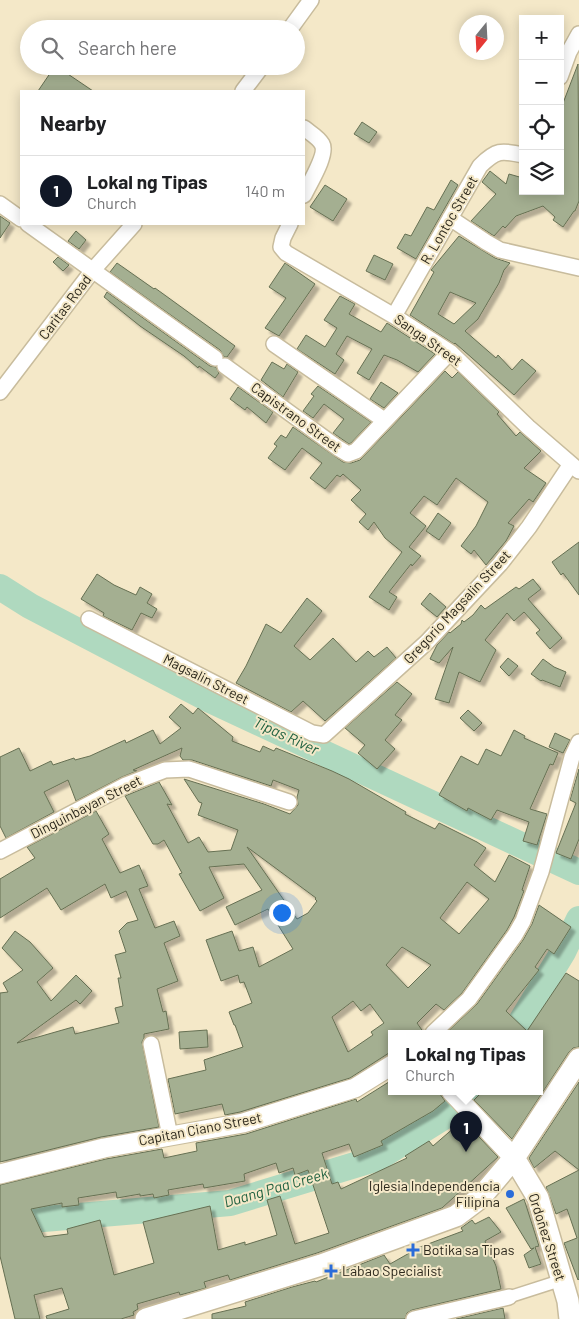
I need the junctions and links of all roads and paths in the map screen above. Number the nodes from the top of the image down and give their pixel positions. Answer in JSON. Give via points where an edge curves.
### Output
{"nodes":[{"id":1,"x":311,"y":0,"type":"edge"},
{"id":2,"x":297,"y":20,"type":"edge"},
{"id":3,"x":579,"y":34,"type":"edge"},
{"id":4,"x":564,"y":66,"type":"edge"},
{"id":5,"x":256,"y":75,"type":"edge"},
{"id":6,"x":246,"y":90,"type":"edge"},
{"id":7,"x":305,"y":129,"type":"edge"},
{"id":8,"x":519,"y":154,"type":"edge"},
{"id":9,"x":305,"y":193,"type":"edge"},
{"id":10,"x":0,"y":204,"type":"edge"},
{"id":11,"x":20,"y":218,"type":"edge"},
{"id":12,"x":450,"y":218,"type":"junction"},
{"id":13,"x":29,"y":225,"type":"edge"},
{"id":14,"x":133,"y":225,"type":"edge"},
{"id":15,"x":290,"y":225,"type":"edge"},
{"id":16,"x":579,"y":268,"type":"edge"},
{"id":17,"x":93,"y":270,"type":"junction"},
{"id":18,"x":394,"y":316,"type":"junction"},
{"id":19,"x":274,"y":344,"type":"dead end"},
{"id":20,"x":450,"y":352,"type":"junction"},
{"id":21,"x":0,"y":392,"type":"edge"},
{"id":22,"x":384,"y":420,"type":"junction"},
{"id":23,"x":575,"y":467,"type":"edge"},
{"id":24,"x":89,"y":619,"type":"dead end"},
{"id":25,"x":324,"y":735,"type":"joint"},
{"id":26,"x":579,"y":742,"type":"edge"},
{"id":27,"x":289,"y":802,"type":"dead end"},
{"id":28,"x":0,"y":851,"type":"edge"},
{"id":29,"x":436,"y":1030,"type":"edge"},
{"id":30,"x":151,"y":1044,"type":"dead end"},
{"id":31,"x":579,"y":1059,"type":"edge"},
{"id":32,"x":388,"y":1067,"type":"edge"},
{"id":33,"x":457,"y":1097,"type":"edge"},
{"id":34,"x":170,"y":1136,"type":"junction"},
{"id":35,"x":514,"y":1158,"type":"junction"},
{"id":36,"x":0,"y":1174,"type":"edge"},
{"id":37,"x":562,"y":1280,"type":"junction"},
{"id":38,"x":509,"y":1297,"type":"joint"},
{"id":39,"x":146,"y":1319,"type":"edge"},
{"id":40,"x":414,"y":1319,"type":"edge"},
{"id":41,"x":570,"y":1319,"type":"edge"}],
"edges":[{"from":1,"to":2,"type":"street"},
{"from":3,"to":4,"type":"street"},
{"from":5,"to":6,"type":"street"},
{"from":7,"to":9,"type":"street","via":[[324,146],[324,155]]},
{"from":8,"to":12,"type":"street","name":"R. Lontoc Street","via":[[498,152],[490,156],[480,166]]},
{"from":10,"to":11,"type":"street"},
{"from":12,"to":16,"type":"street","via":[[500,250]]},
{"from":12,"to":18,"type":"street","name":"R. Lontoc Street"},
{"from":13,"to":17,"type":"street","name":"Capistrano Street"},
{"from":14,"to":17,"type":"street","name":"Caritas Road"},
{"from":15,"to":18,"type":"street","name":"Sanga Street","via":[[281,247],[286,253]]},
{"from":17,"to":21,"type":"street","name":"Caritas Road"},
{"from":17,"to":22,"type":"street","name":"Capistrano Street","via":[[348,454],[356,451]]},
{"from":18,"to":20,"type":"street","name":"Sanga Street"},
{"from":19,"to":22,"type":"street"},
{"from":20,"to":22,"type":"street","name":"Capistrano Street"},
{"from":20,"to":23,"type":"street","name":"Sanga Street"},
{"from":23,"to":25,"type":"street","name":"Gregorio Magsalin Street","via":[[500,564],[427,642]]},
{"from":24,"to":25,"type":"street","name":"Magsalin Street","via":[[312,733]]},
{"from":26,"to":29,"type":"street","via":[[572,756],[541,872],[523,921],[469,999]]},
{"from":27,"to":28,"type":"street","name":"Dinguinbayan Street","via":[[189,769],[165,770],[126,785]]},
{"from":30,"to":34,"type":"street"},
{"from":31,"to":35,"type":"main road"},
{"from":32,"to":34,"type":"street","name":"Capitan Ciano Street","via":[[355,1088],[337,1094],[243,1123]]},
{"from":33,"to":35,"type":"street"},
{"from":34,"to":36,"type":"street","name":"Capitan Ciano Street","via":[[104,1148]]},
{"from":35,"to":37,"type":"main road","name":"Ordoñez Street","via":[[538,1198]]},
{"from":35,"to":39,"type":"main road","via":[[480,1198],[456,1216],[321,1265]]},
{"from":37,"to":38,"type":"street"},
{"from":37,"to":41,"type":"main road","name":"Ordoñez Street"},
{"from":38,"to":40,"type":"street"}]}
